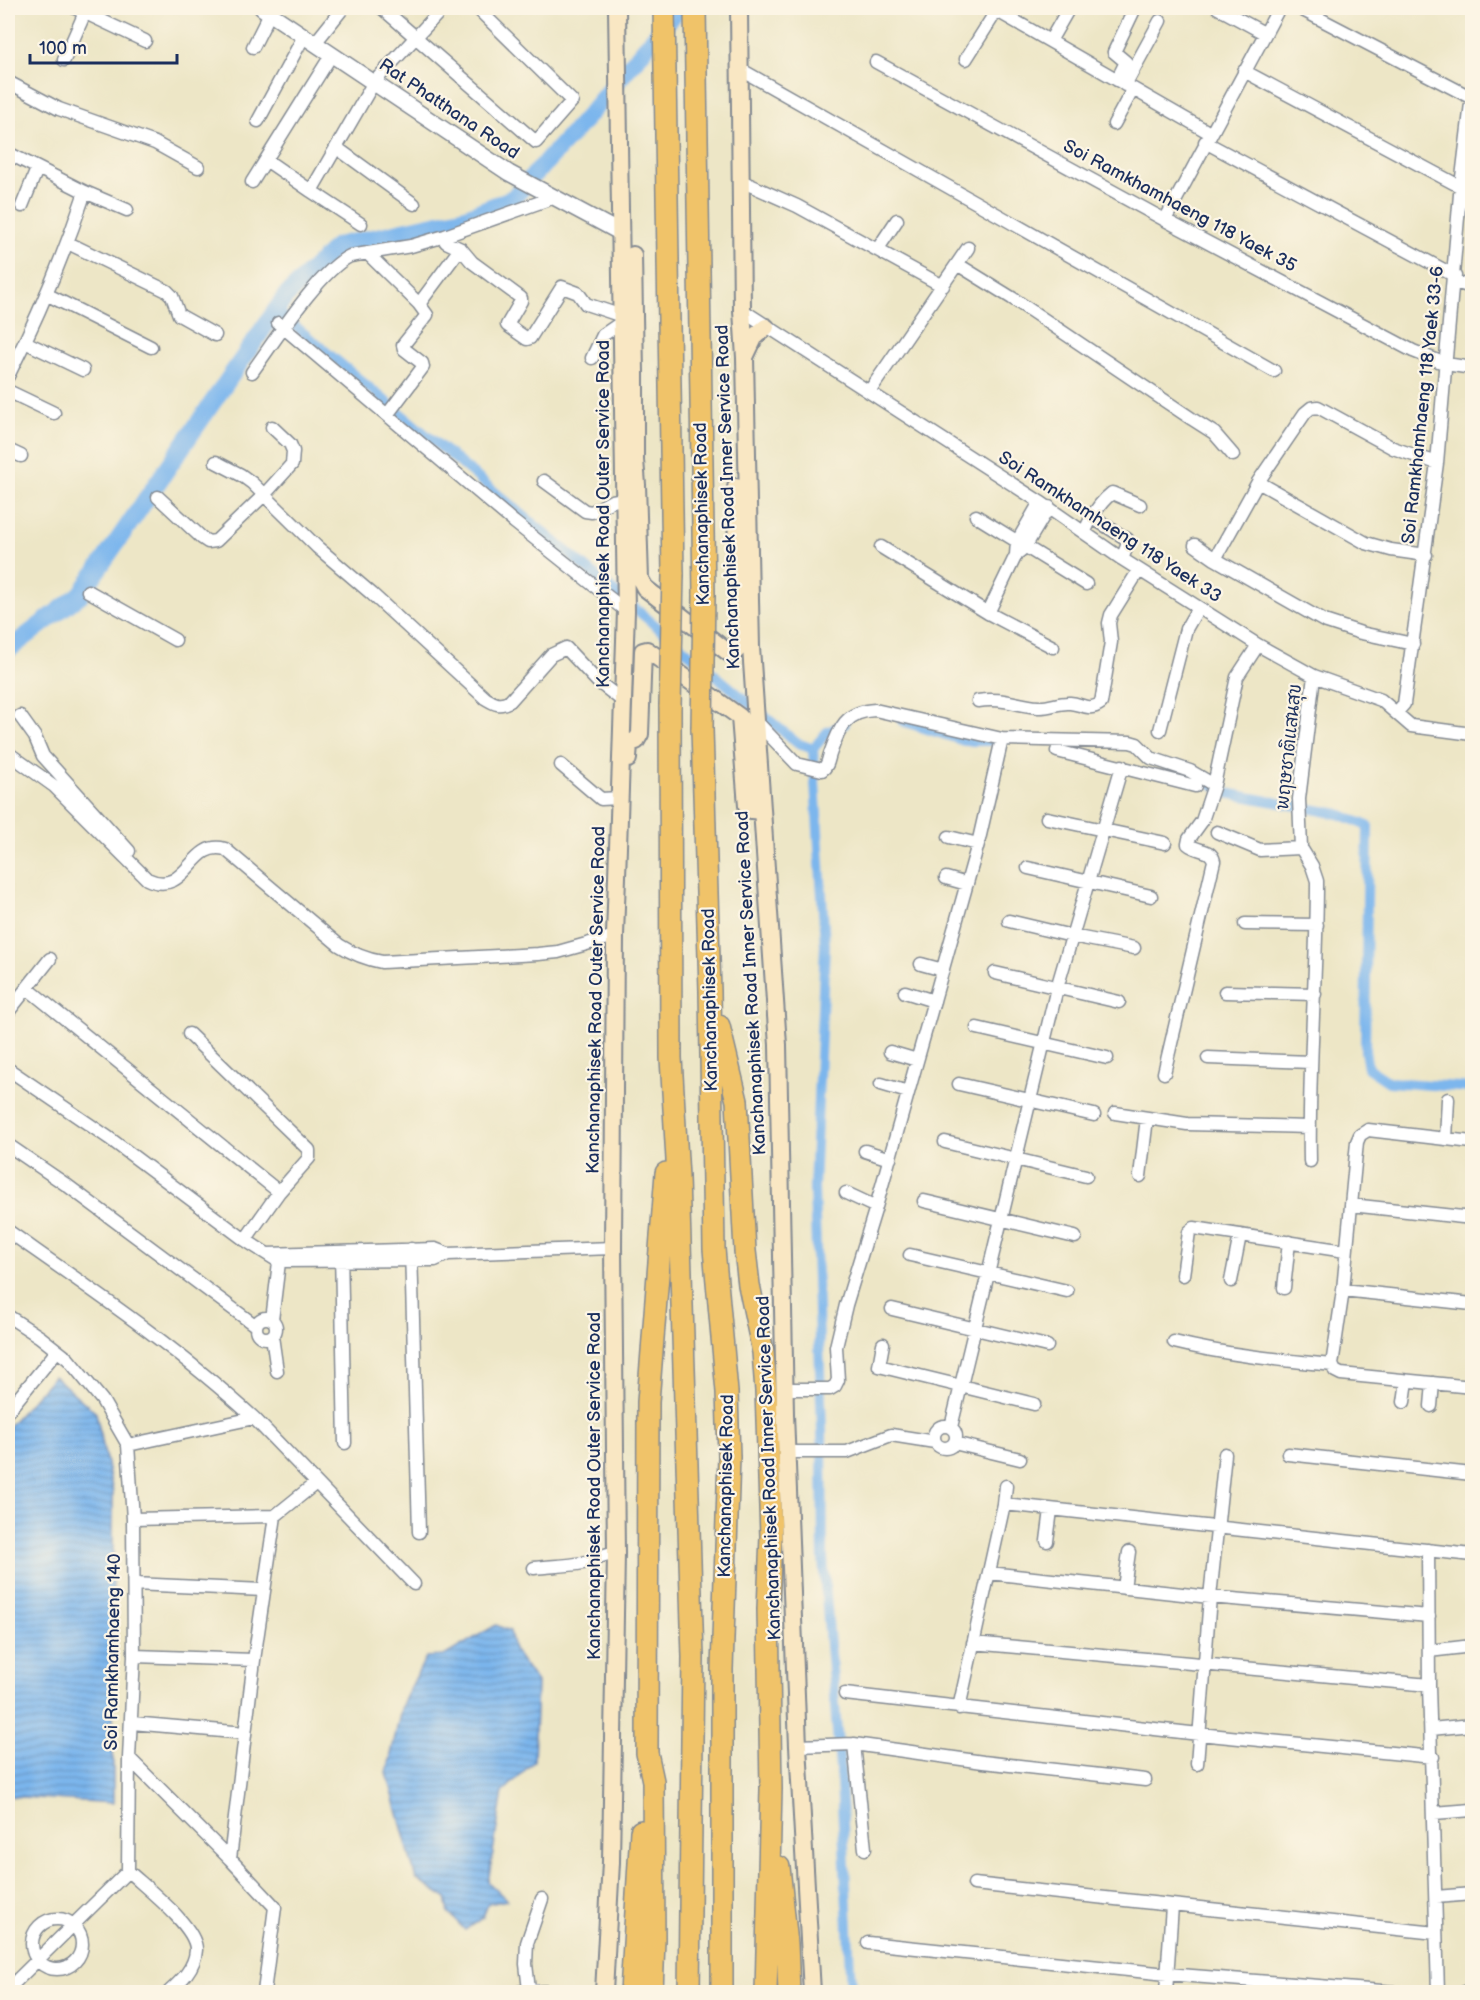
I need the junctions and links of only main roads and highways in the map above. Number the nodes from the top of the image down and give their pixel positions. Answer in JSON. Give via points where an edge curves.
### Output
{"nodes":[{"id":1,"x":664,"y":8,"type":"edge"},
{"id":2,"x":695,"y":8,"type":"edge"},
{"id":3,"x":739,"y":8,"type":"edge"},
{"id":4,"x":622,"y":15,"type":"edge"},
{"id":5,"x":624,"y":130,"type":"junction"},
{"id":6,"x":742,"y":310,"type":"junction"},
{"id":7,"x":766,"y":327,"type":"road end"},
{"id":8,"x":745,"y":358,"type":"junction"},
{"id":9,"x":635,"y":460,"type":"junction"},
{"id":10,"x":629,"y":578,"type":"junction"},
{"id":11,"x":629,"y":612,"type":"junction"},
{"id":12,"x":629,"y":742,"type":"junction"},
{"id":13,"x":762,"y":811,"type":"junction"},
{"id":14,"x":710,"y":991,"type":"junction"},
{"id":15,"x":671,"y":1058,"type":"junction"},
{"id":16,"x":647,"y":1753,"type":"junction"},
{"id":17,"x":771,"y":1789,"type":"junction"},
{"id":18,"x":611,"y":1862,"type":"junction"},
{"id":19,"x":604,"y":1992,"type":"edge"},
{"id":20,"x":631,"y":1992,"type":"edge"},
{"id":21,"x":652,"y":1992,"type":"edge"},
{"id":22,"x":689,"y":1992,"type":"edge"},
{"id":23,"x":722,"y":1992,"type":"edge"},
{"id":24,"x":766,"y":1992,"type":"edge"},
{"id":25,"x":789,"y":1992,"type":"edge"},
{"id":26,"x":812,"y":1992,"type":"edge"}],
"edges":[{"from":1,"to":15,"type":"highway","name":"Kanchanaphisek Road","bridge":true,"via":[[673,574]]},
{"from":2,"to":14,"type":"highway","name":"Kanchanaphisek Road","bridge":true,"via":[[704,595],[702,729]]},
{"from":3,"to":6,"type":"main road","name":"Kanchanaphisek Road Inner Service Road"},
{"from":4,"to":5,"type":"main road","name":"Kanchanaphisek Road Outer Service Road"},
{"from":5,"to":9,"type":"main road","via":[[635,362]]},
{"from":5,"to":10,"type":"main road","name":"Kanchanaphisek Road Outer Service Road","via":[[621,233],[624,499]]},
{"from":6,"to":8,"type":"main road","name":"Kanchanaphisek Road Inner Service Road"},
{"from":6,"to":9,"type":"main road","via":[[735,343],[738,645],[733,653],[642,584]]},
{"from":7,"to":8,"type":"main road","via":[[755,336]]},
{"from":8,"to":13,"type":"main road","name":"Kanchanaphisek Road Inner Service Road","via":[[751,647]]},
{"from":9,"to":10,"type":"main road"},
{"from":10,"to":11,"type":"main road","name":"Kanchanaphisek Road Outer Service Road"},
{"from":11,"to":12,"type":"main road"},
{"from":11,"to":18,"type":"main road","name":"Kanchanaphisek Road Outer Service Road","via":[[615,936],[616,1553]]},
{"from":12,"to":13,"type":"main road","via":[[636,741],[640,734],[646,650],[740,717],[747,806]]},
{"from":12,"to":18,"type":"main road","via":[[622,1074],[624,1549],[620,1845],[618,1859]]},
{"from":13,"to":26,"type":"main road","name":"Kanchanaphisek Road Inner Service Road","via":[[778,1046],[784,1389],[793,1452],[798,1746]]},
{"from":14,"to":17,"type":"highway","via":[[737,1101],[745,1251],[766,1391],[771,1536]]},
{"from":14,"to":23,"type":"highway","name":"Kanchanaphisek Road","via":[[714,1249],[728,1392],[729,1457],[722,1669]]},
{"from":15,"to":16,"type":"highway","via":[[648,1402]]},
{"from":15,"to":22,"type":"highway","name":"Kanchanaphisek Road","via":[[693,1657]]},
{"from":16,"to":20,"type":"highway"},
{"from":16,"to":21,"type":"highway","via":[[653,1781]]},
{"from":17,"to":24,"type":"highway"},
{"from":17,"to":25,"type":"highway"},
{"from":18,"to":19,"type":"main road","name":"Kanchanaphisek Road Outer Service Road"}]}
